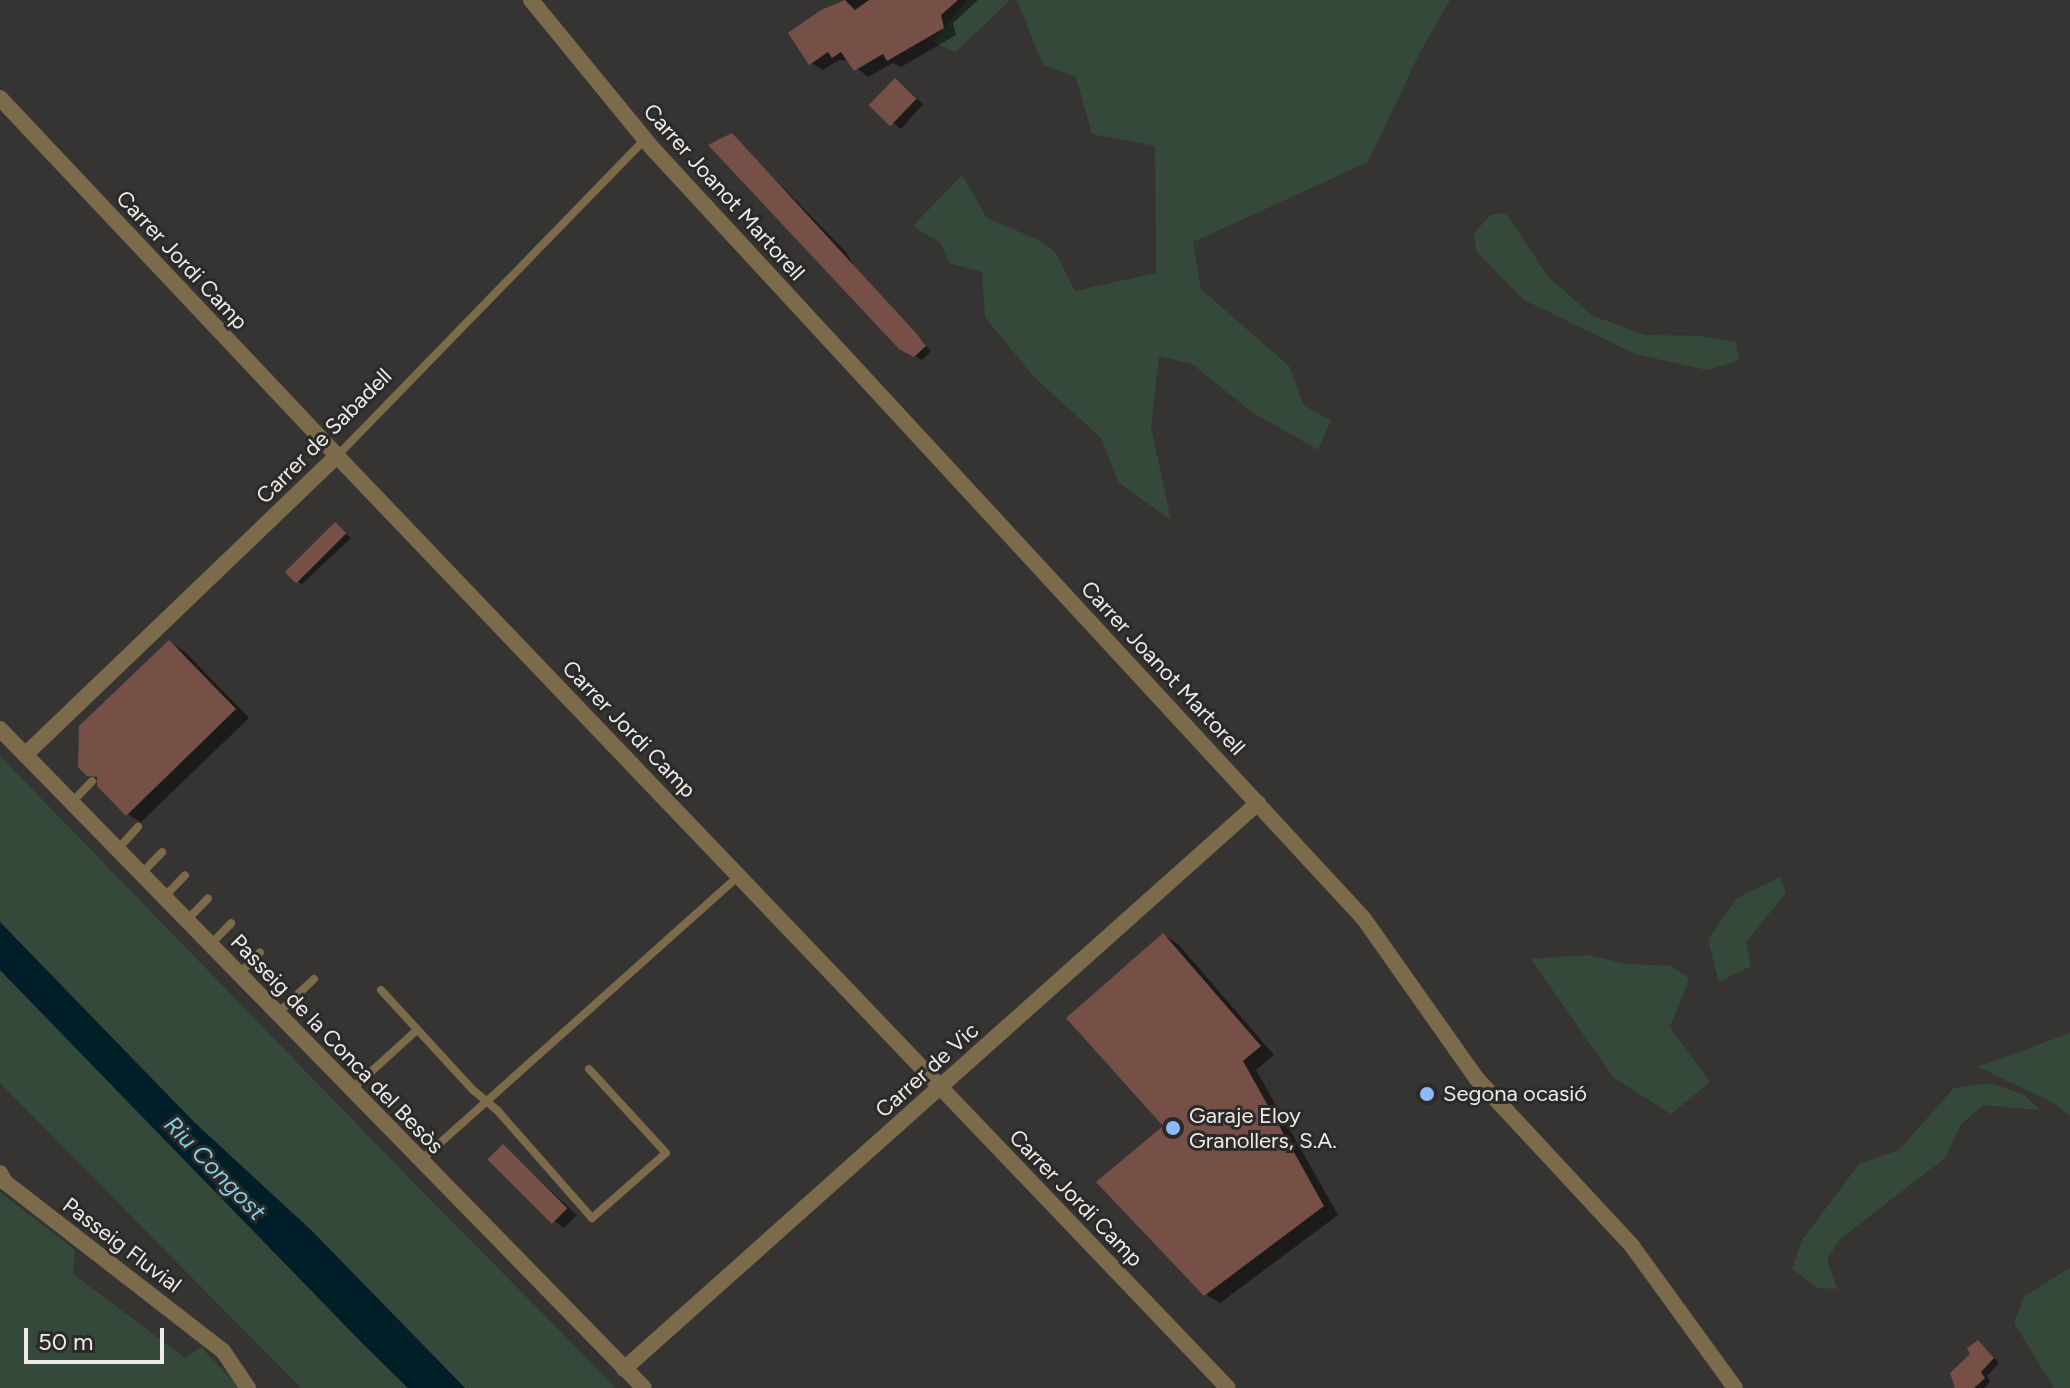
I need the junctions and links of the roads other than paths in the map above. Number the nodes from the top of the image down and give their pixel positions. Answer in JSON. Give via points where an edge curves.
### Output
{"nodes":[{"id":1,"x":531,"y":0,"type":"edge"},
{"id":2,"x":0,"y":98,"type":"edge"},
{"id":3,"x":645,"y":139,"type":"junction"},
{"id":4,"x":337,"y":456,"type":"junction"},
{"id":5,"x":0,"y":729,"type":"edge"},
{"id":6,"x":25,"y":755,"type":"junction"},
{"id":7,"x":92,"y":781,"type":"dead end"},
{"id":8,"x":72,"y":803,"type":"junction"},
{"id":9,"x":1258,"y":803,"type":"junction"},
{"id":10,"x":138,"y":827,"type":"dead end"},
{"id":11,"x":117,"y":849,"type":"junction"},
{"id":12,"x":162,"y":852,"type":"dead end"},
{"id":13,"x":141,"y":873,"type":"junction"},
{"id":14,"x":185,"y":875,"type":"dead end"},
{"id":15,"x":739,"y":876,"type":"junction"},
{"id":16,"x":164,"y":897,"type":"junction"},
{"id":17,"x":208,"y":898,"type":"dead end"},
{"id":18,"x":187,"y":921,"type":"junction"},
{"id":19,"x":231,"y":923,"type":"dead end"},
{"id":20,"x":210,"y":945,"type":"junction"},
{"id":21,"x":260,"y":952,"type":"dead end"},
{"id":22,"x":239,"y":974,"type":"junction"},
{"id":23,"x":314,"y":979,"type":"dead end"},
{"id":24,"x":381,"y":990,"type":"dead end"},
{"id":25,"x":277,"y":1014,"type":"junction"},
{"id":26,"x":417,"y":1030,"type":"junction"},
{"id":27,"x":589,"y":1069,"type":"dead end"},
{"id":28,"x":939,"y":1088,"type":"junction"},
{"id":29,"x":351,"y":1090,"type":"junction"},
{"id":30,"x":486,"y":1099,"type":"junction"},
{"id":31,"x":420,"y":1161,"type":"junction"},
{"id":32,"x":0,"y":1173,"type":"edge"},
{"id":33,"x":624,"y":1369,"type":"junction"},
{"id":34,"x":248,"y":1388,"type":"edge"},
{"id":35,"x":644,"y":1388,"type":"edge"},
{"id":36,"x":1228,"y":1388,"type":"edge"},
{"id":37,"x":1735,"y":1388,"type":"edge"}],
"edges":[{"from":1,"to":3,"type":"street","name":"Carrer Joanot Martorell"},
{"from":2,"to":4,"type":"street","name":"Carrer Jordi Camp"},
{"from":3,"to":4,"type":"lane","name":"Carrer de Sabadell"},
{"from":3,"to":9,"type":"street","name":"Carrer Joanot Martorell"},
{"from":4,"to":6,"type":"street","name":"Carrer de Sabadell"},
{"from":4,"to":15,"type":"street","name":"Carrer Jordi Camp"},
{"from":5,"to":6,"type":"street","name":"Passeig de la Conca del Besòs"},
{"from":6,"to":8,"type":"street","name":"Passeig de la Conca del Besòs"},
{"from":7,"to":8,"type":"lane"},
{"from":8,"to":11,"type":"street","name":"Passeig de la Conca del Besòs"},
{"from":9,"to":28,"type":"street","name":"Carrer de Vic"},
{"from":9,"to":37,"type":"street","name":"Carrer Joanot Martorell","via":[[1364,919],[1477,1079],[1632,1246]]},
{"from":10,"to":11,"type":"lane"},
{"from":11,"to":13,"type":"street","name":"Passeig de la Conca del Besòs"},
{"from":12,"to":13,"type":"lane"},
{"from":13,"to":16,"type":"street","name":"Passeig de la Conca del Besòs"},
{"from":14,"to":16,"type":"lane"},
{"from":15,"to":28,"type":"street","name":"Carrer Jordi Camp"},
{"from":15,"to":30,"type":"lane"},
{"from":16,"to":18,"type":"street","name":"Passeig de la Conca del Besòs"},
{"from":17,"to":18,"type":"lane"},
{"from":18,"to":20,"type":"street","name":"Passeig de la Conca del Besòs"},
{"from":19,"to":20,"type":"lane"},
{"from":20,"to":22,"type":"street","name":"Passeig de la Conca del Besòs"},
{"from":21,"to":22,"type":"lane"},
{"from":22,"to":25,"type":"street","name":"Passeig de la Conca del Besòs"},
{"from":23,"to":25,"type":"lane"},
{"from":24,"to":26,"type":"lane"},
{"from":25,"to":29,"type":"street","name":"Passeig de la Conca del Besòs"},
{"from":26,"to":29,"type":"lane"},
{"from":26,"to":30,"type":"lane"},
{"from":27,"to":30,"type":"lane","via":[[666,1153],[592,1218]]},
{"from":28,"to":33,"type":"street","name":"Carrer de Vic"},
{"from":28,"to":36,"type":"street","name":"Carrer Jordi Camp"},
{"from":29,"to":31,"type":"street","name":"Passeig de la Conca del Besòs"},
{"from":30,"to":31,"type":"lane"},
{"from":31,"to":33,"type":"street","name":"Passeig de la Conca del Besòs"},
{"from":32,"to":34,"type":"street","name":"Passeig Fluvial","via":[[223,1351]]},
{"from":33,"to":35,"type":"street","name":"Passeig de la Conca del Besòs"}]}
